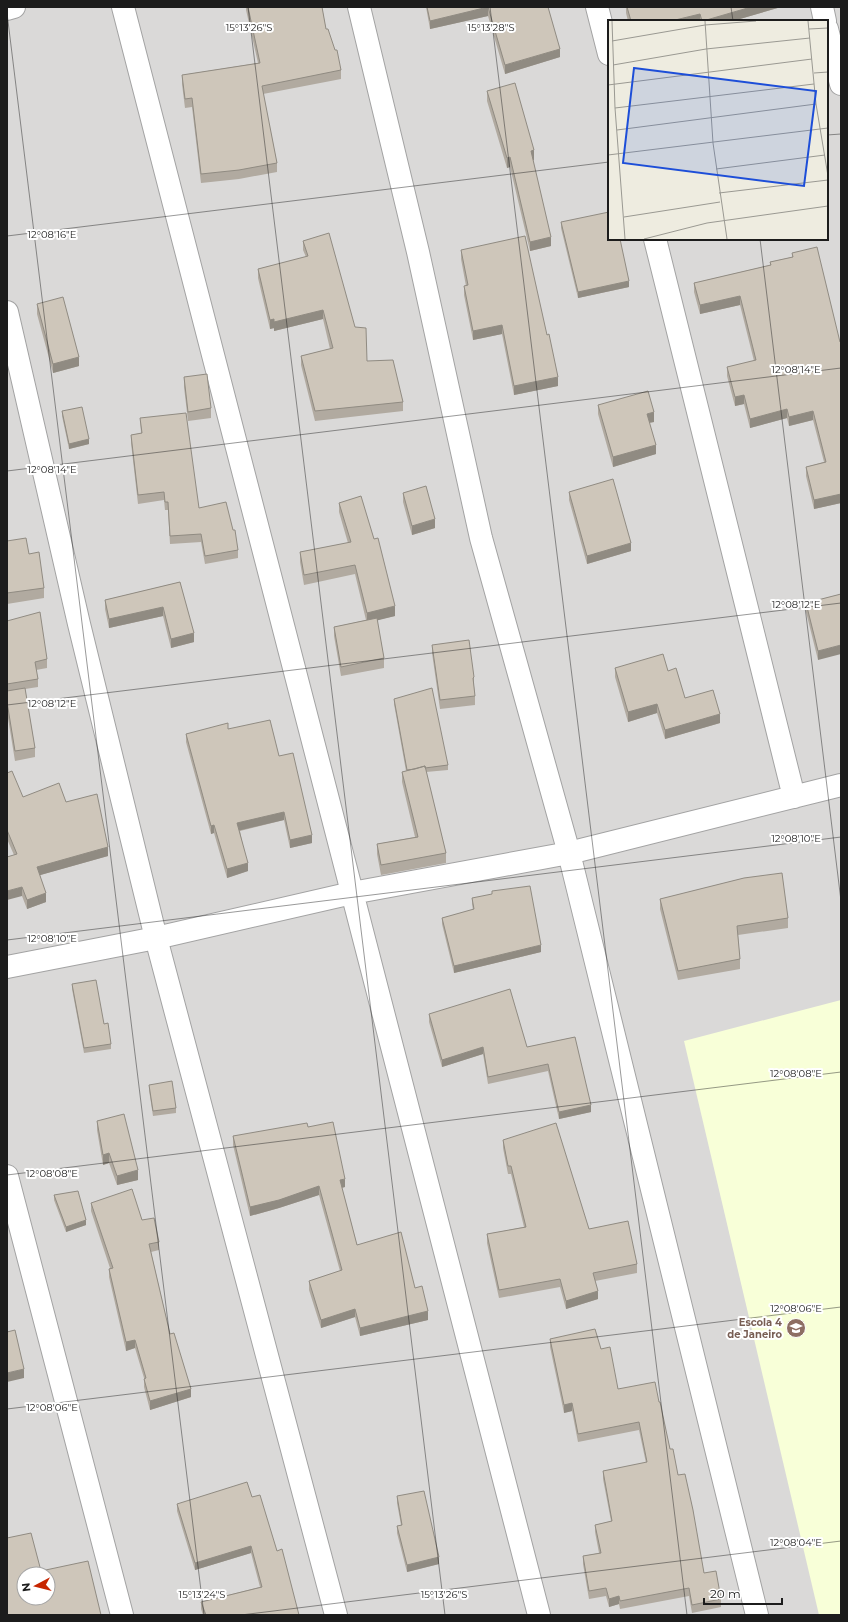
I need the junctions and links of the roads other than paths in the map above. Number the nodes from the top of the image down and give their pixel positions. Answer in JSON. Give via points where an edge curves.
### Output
{"nodes":[{"id":1,"x":14,"y":7,"type":"edge"},
{"id":2,"x":123,"y":7,"type":"edge"},
{"id":3,"x":359,"y":7,"type":"edge"},
{"id":4,"x":597,"y":7,"type":"edge"},
{"id":5,"x":822,"y":7,"type":"edge"},
{"id":6,"x":7,"y":8,"type":"edge"},
{"id":7,"x":825,"y":20,"type":"edge"},
{"id":8,"x":828,"y":32,"type":"edge"},
{"id":9,"x":608,"y":50,"type":"edge"},
{"id":10,"x":841,"y":84,"type":"edge"},
{"id":11,"x":655,"y":240,"type":"edge"},
{"id":12,"x":7,"y":312,"type":"edge"},
{"id":13,"x":841,"y":785,"type":"edge"},
{"id":14,"x":794,"y":797,"type":"junction"},
{"id":15,"x":569,"y":853,"type":"junction"},
{"id":16,"x":352,"y":893,"type":"junction"},
{"id":17,"x":156,"y":938,"type":"junction"},
{"id":18,"x":7,"y":967,"type":"edge"},
{"id":19,"x":7,"y":1176,"type":"edge"},
{"id":20,"x":122,"y":1615,"type":"edge"},
{"id":21,"x":336,"y":1615,"type":"edge"},
{"id":22,"x":539,"y":1615,"type":"edge"},
{"id":23,"x":757,"y":1615,"type":"edge"}],
"edges":[{"from":1,"to":6,"type":"street"},
{"from":2,"to":16,"type":"street"},
{"from":3,"to":15,"type":"street","via":[[418,252],[481,538]]},
{"from":4,"to":9,"type":"street"},
{"from":5,"to":7,"type":"street"},
{"from":8,"to":10,"type":"street"},
{"from":11,"to":14,"type":"street"},
{"from":12,"to":17,"type":"street","via":[[77,616]]},
{"from":13,"to":14,"type":"street"},
{"from":14,"to":15,"type":"street"},
{"from":15,"to":16,"type":"street"},
{"from":15,"to":23,"type":"street"},
{"from":16,"to":17,"type":"street"},
{"from":16,"to":22,"type":"street"},
{"from":17,"to":18,"type":"street"},
{"from":17,"to":21,"type":"street"},
{"from":19,"to":20,"type":"street"}]}
